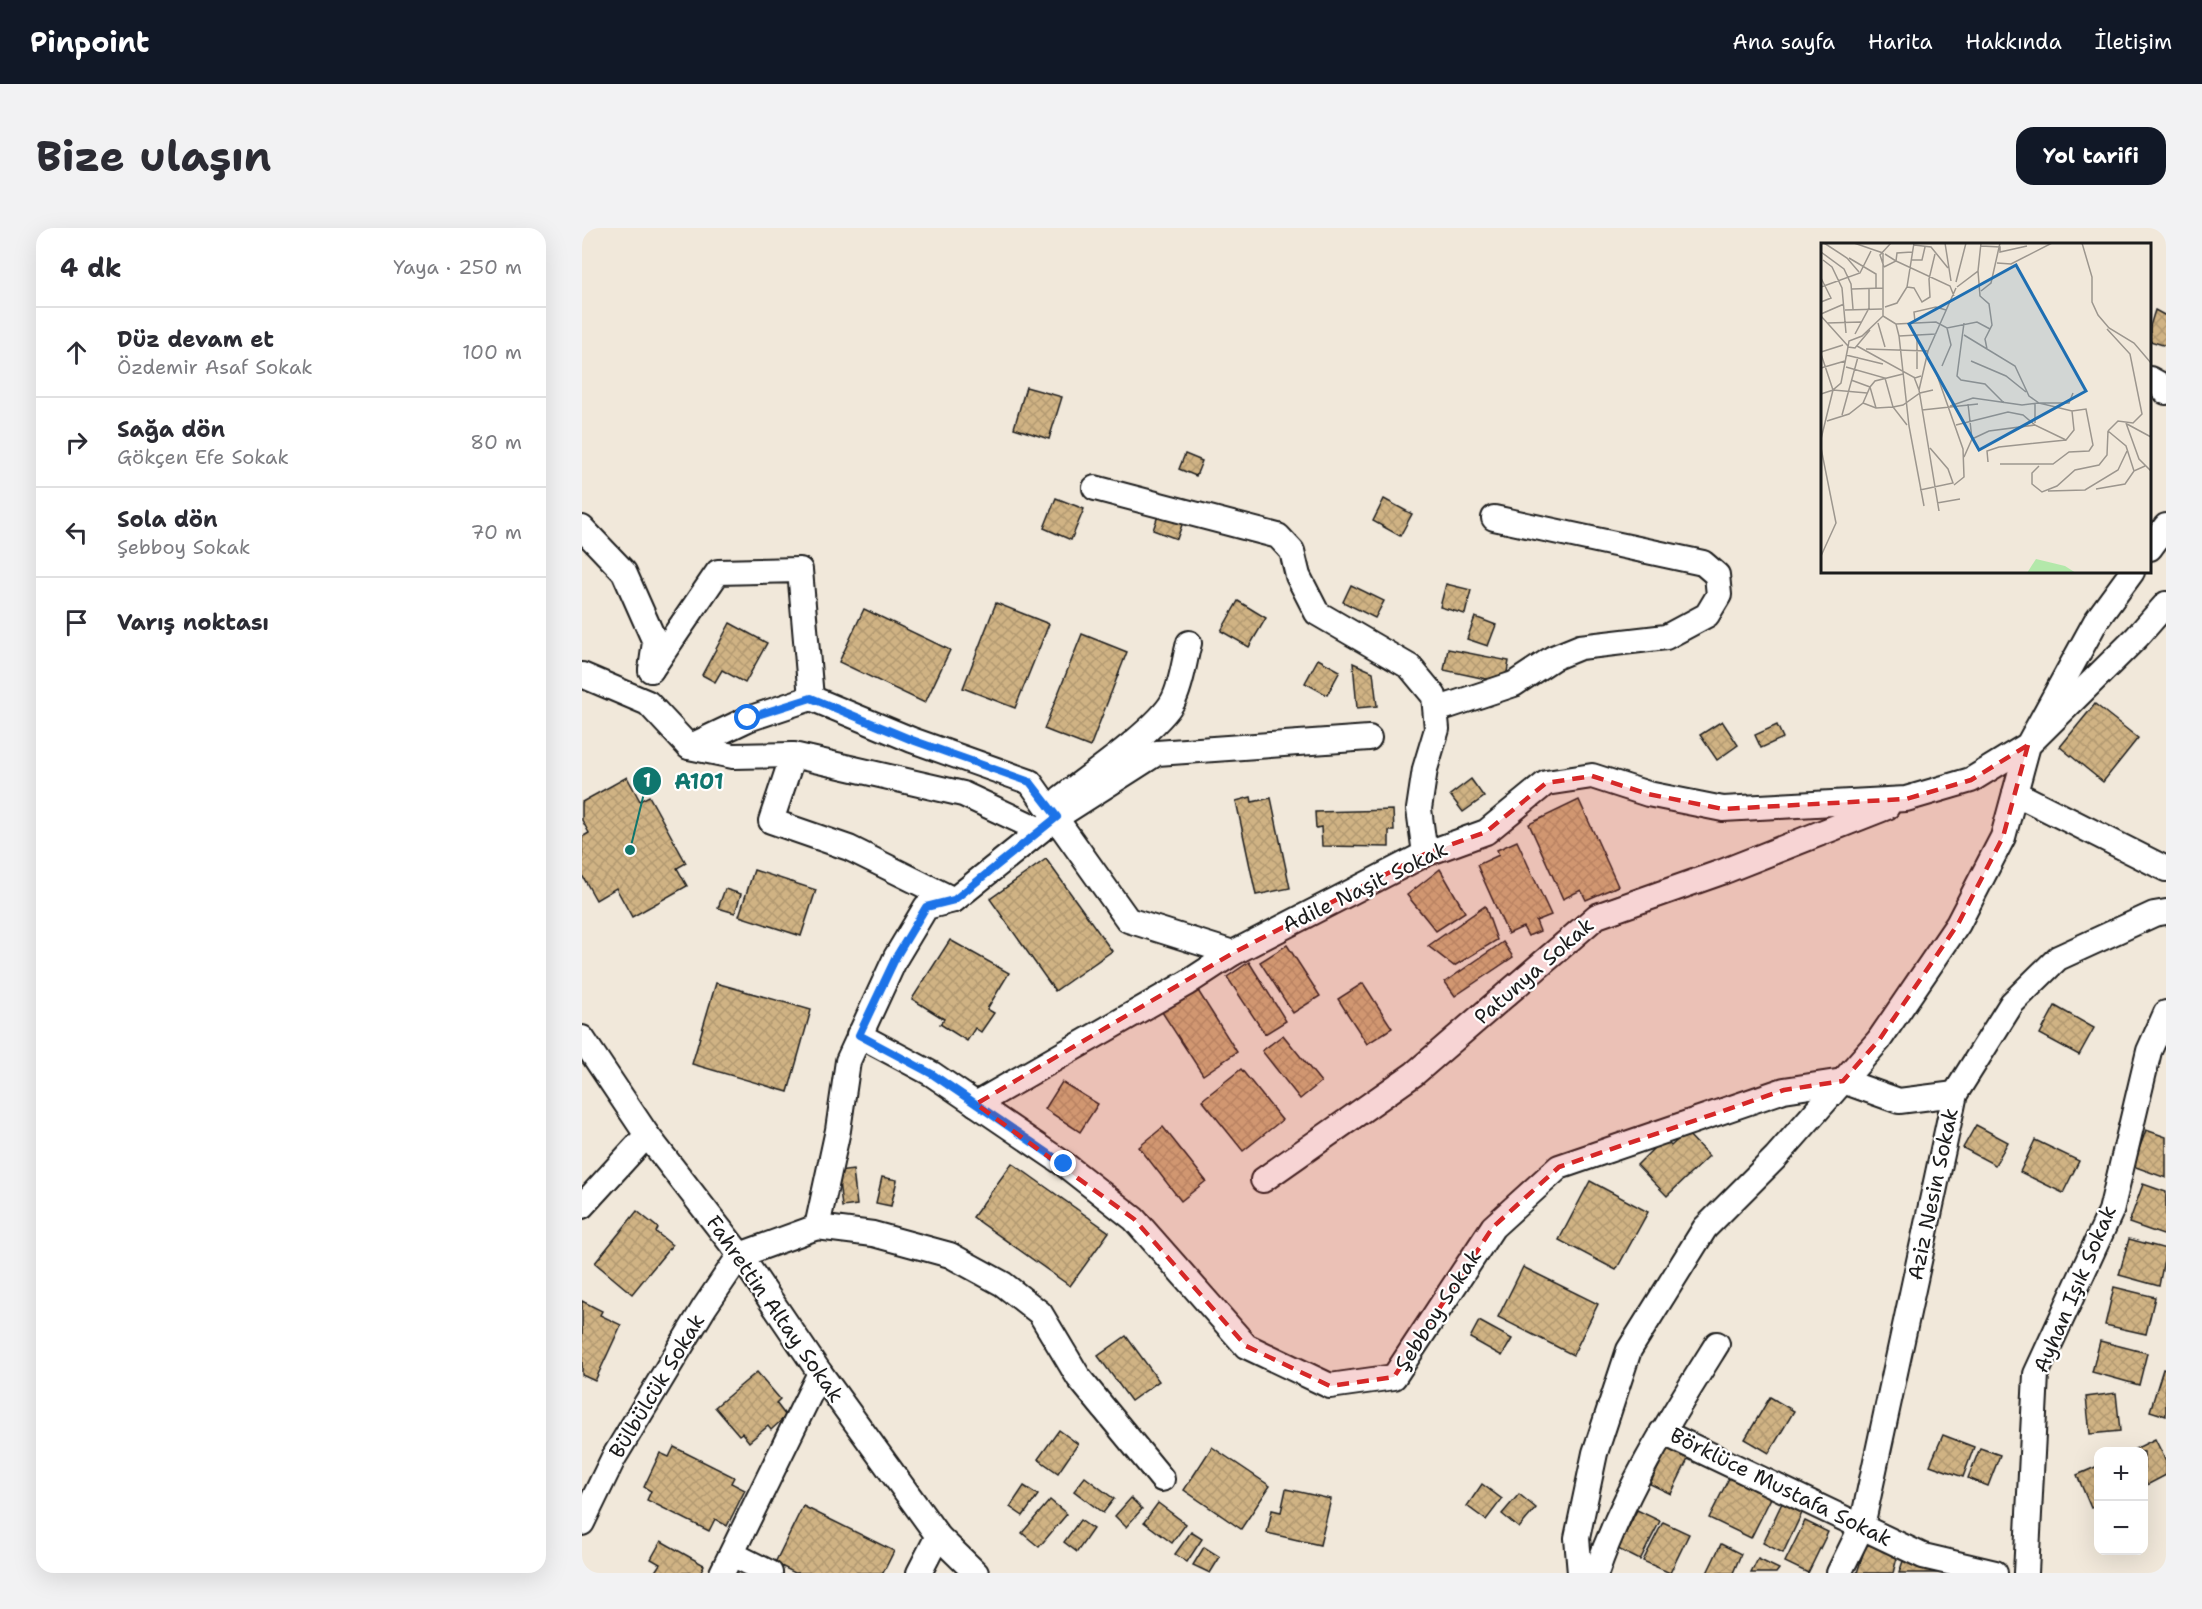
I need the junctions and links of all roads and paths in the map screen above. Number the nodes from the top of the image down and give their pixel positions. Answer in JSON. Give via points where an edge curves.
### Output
{"nodes":[{"id":1,"x":2151,"y":380,"type":"edge"},
{"id":2,"x":2166,"y":393,"type":"edge"},
{"id":3,"x":1095,"y":488,"type":"dead end"},
{"id":4,"x":1494,"y":518,"type":"dead end"},
{"id":5,"x":2166,"y":526,"type":"edge"},
{"id":6,"x":582,"y":528,"type":"edge"},
{"id":7,"x":2151,"y":547,"type":"edge"},
{"id":8,"x":2131,"y":573,"type":"edge"},
{"id":9,"x":2166,"y":604,"type":"edge"},
{"id":10,"x":1189,"y":643,"type":"dead end"},
{"id":11,"x":651,"y":670,"type":"junction"},
{"id":12,"x":582,"y":675,"type":"edge"},
{"id":13,"x":811,"y":698,"type":"junction"},
{"id":14,"x":648,"y":702,"type":"junction"},
{"id":15,"x":1436,"y":710,"type":"junction"},
{"id":16,"x":1369,"y":738,"type":"dead end"},
{"id":17,"x":2028,"y":745,"type":"junction"},
{"id":18,"x":689,"y":747,"type":"junction"},
{"id":19,"x":793,"y":755,"type":"junction"},
{"id":20,"x":2015,"y":794,"type":"junction"},
{"id":21,"x":1906,"y":799,"type":"junction"},
{"id":22,"x":1049,"y":818,"type":"junction"},
{"id":23,"x":1425,"y":854,"type":"junction"},
{"id":24,"x":2166,"y":869,"type":"edge"},
{"id":25,"x":954,"y":900,"type":"junction"},
{"id":26,"x":2166,"y":912,"type":"edge"},
{"id":27,"x":1233,"y":953,"type":"junction"},
{"id":28,"x":2164,"y":1024,"type":"edge"},
{"id":29,"x":859,"y":1035,"type":"junction"},
{"id":30,"x":582,"y":1038,"type":"edge"},
{"id":31,"x":1843,"y":1081,"type":"junction"},
{"id":32,"x":1955,"y":1094,"type":"junction"},
{"id":33,"x":976,"y":1104,"type":"junction"},
{"id":34,"x":647,"y":1135,"type":"junction"},
{"id":35,"x":1263,"y":1180,"type":"dead end"},
{"id":36,"x":582,"y":1206,"type":"edge"},
{"id":37,"x":818,"y":1227,"type":"junction"},
{"id":38,"x":740,"y":1255,"type":"junction"},
{"id":39,"x":1717,"y":1344,"type":"dead end"},
{"id":40,"x":820,"y":1373,"type":"junction"},
{"id":41,"x":1662,"y":1432,"type":"junction"},
{"id":42,"x":1162,"y":1479,"type":"dead end"},
{"id":43,"x":584,"y":1513,"type":"edge"},
{"id":44,"x":1862,"y":1526,"type":"junction"},
{"id":45,"x":938,"y":1536,"type":"junction"},
{"id":46,"x":727,"y":1563,"type":"edge"},
{"id":47,"x":770,"y":1573,"type":"edge"},
{"id":48,"x":919,"y":1573,"type":"edge"},
{"id":49,"x":976,"y":1573,"type":"edge"},
{"id":50,"x":1580,"y":1573,"type":"edge"},
{"id":51,"x":1596,"y":1573,"type":"edge"},
{"id":52,"x":1839,"y":1573,"type":"edge"},
{"id":53,"x":1995,"y":1573,"type":"edge"},
{"id":54,"x":2026,"y":1573,"type":"edge"}],
"edges":[{"from":1,"to":2,"type":"street"},
{"from":3,"to":15,"type":"street","via":[[1278,536],[1292,551],[1298,576],[1317,613],[1410,667],[1434,696]]},
{"from":4,"to":15,"type":"street","via":[[1703,563],[1717,575],[1719,595],[1707,615],[1666,637],[1580,647],[1553,658],[1514,684]]},
{"from":5,"to":7,"type":"street"},
{"from":6,"to":11,"type":"street","via":[[624,572],[655,642]]},
{"from":8,"to":17,"type":"street","name":"Adile Naşit Sokak","via":[[2096,621]]},
{"from":9,"to":17,"type":"street"},
{"from":10,"to":22,"type":"street","via":[[1177,692],[1167,708]]},
{"from":11,"to":13,"type":"street","via":[[718,572],[800,570]]},
{"from":11,"to":14,"type":"street"},
{"from":12,"to":14,"type":"street"},
{"from":13,"to":18,"type":"street","via":[[748,718]]},
{"from":13,"to":22,"type":"street","via":[[912,740],[1030,782]]},
{"from":14,"to":18,"type":"street"},
{"from":15,"to":23,"type":"street","via":[[1437,729],[1419,809]]},
{"from":16,"to":22,"type":"street","via":[[1157,753]]},
{"from":17,"to":20,"type":"street"},
{"from":17,"to":21,"type":"street","name":"Adile Naşit Sokak","via":[[1971,780]]},
{"from":18,"to":19,"type":"street","via":[[733,756]]},
{"from":19,"to":22,"type":"street"},
{"from":19,"to":25,"type":"street","via":[[771,821],[849,848]]},
{"from":20,"to":24,"type":"street"},
{"from":20,"to":31,"type":"street","via":[[2003,837],[1958,924],[1879,1040]]},
{"from":21,"to":23,"type":"street","name":"Adile Naşit Sokak","via":[[1723,809],[1648,794],[1592,776],[1546,783],[1486,832]]},
{"from":21,"to":35,"type":"street","name":"Patunya Sokak","via":[[1722,872],[1597,916],[1414,1074]]},
{"from":22,"to":25,"type":"street"},
{"from":22,"to":27,"type":"street","via":[[1128,920]]},
{"from":23,"to":27,"type":"street","name":"Adile Naşit Sokak"},
{"from":25,"to":29,"type":"street","via":[[926,907],[896,957]]},
{"from":26,"to":32,"type":"street","name":"Aziz Nesin Sokak","via":[[2058,958],[2012,1003]]},
{"from":27,"to":33,"type":"street","name":"Adile Naşit Sokak"},
{"from":28,"to":54,"type":"street","name":"Ayhan Işık Sokak","via":[[2149,1050],[2111,1211],[2036,1374]]},
{"from":29,"to":33,"type":"street","name":"Şebboy Sokak","via":[[932,1074]]},
{"from":29,"to":37,"type":"street","via":[[848,1061]]},
{"from":30,"to":34,"type":"street","name":"Fahrettin Altay Sokak"},
{"from":31,"to":32,"type":"street","via":[[1899,1101]]},
{"from":31,"to":33,"type":"street","name":"Şebboy Sokak","via":[[1784,1090],[1559,1167],[1493,1227],[1394,1377],[1330,1386],[1246,1346],[1134,1220],[1064,1164]]},
{"from":31,"to":50,"type":"street","via":[[1776,1157],[1705,1228],[1629,1350],[1593,1464],[1577,1538]]},
{"from":32,"to":44,"type":"street","name":"Aziz Nesin Sokak"},
{"from":34,"to":36,"type":"street"},
{"from":34,"to":38,"type":"street","name":"Fahrettin Altay Sokak"},
{"from":37,"to":38,"type":"street"},
{"from":37,"to":42,"type":"street","via":[[873,1234],[950,1255],[1003,1284],[1040,1313],[1079,1378]]},
{"from":38,"to":40,"type":"street","name":"Fahrettin Altay Sokak"},
{"from":38,"to":43,"type":"street","name":"Bülbülcük Sokak","via":[[704,1308]]},
{"from":39,"to":41,"type":"street","name":"Börklüce Mustafa Sokak"},
{"from":40,"to":45,"type":"street","name":"Fahrettin Altay Sokak"},
{"from":40,"to":46,"type":"street"},
{"from":41,"to":44,"type":"street","name":"Börklüce Mustafa Sokak"},
{"from":41,"to":51,"type":"street","via":[[1641,1466]]},
{"from":44,"to":52,"type":"street","name":"Aziz Nesin Sokak"},
{"from":44,"to":53,"type":"street","name":"Börklüce Mustafa Sokak","via":[[1923,1556]]},
{"from":45,"to":48,"type":"street"},
{"from":45,"to":49,"type":"street","name":"Fahrettin Altay Sokak"},
{"from":46,"to":47,"type":"street"}]}
